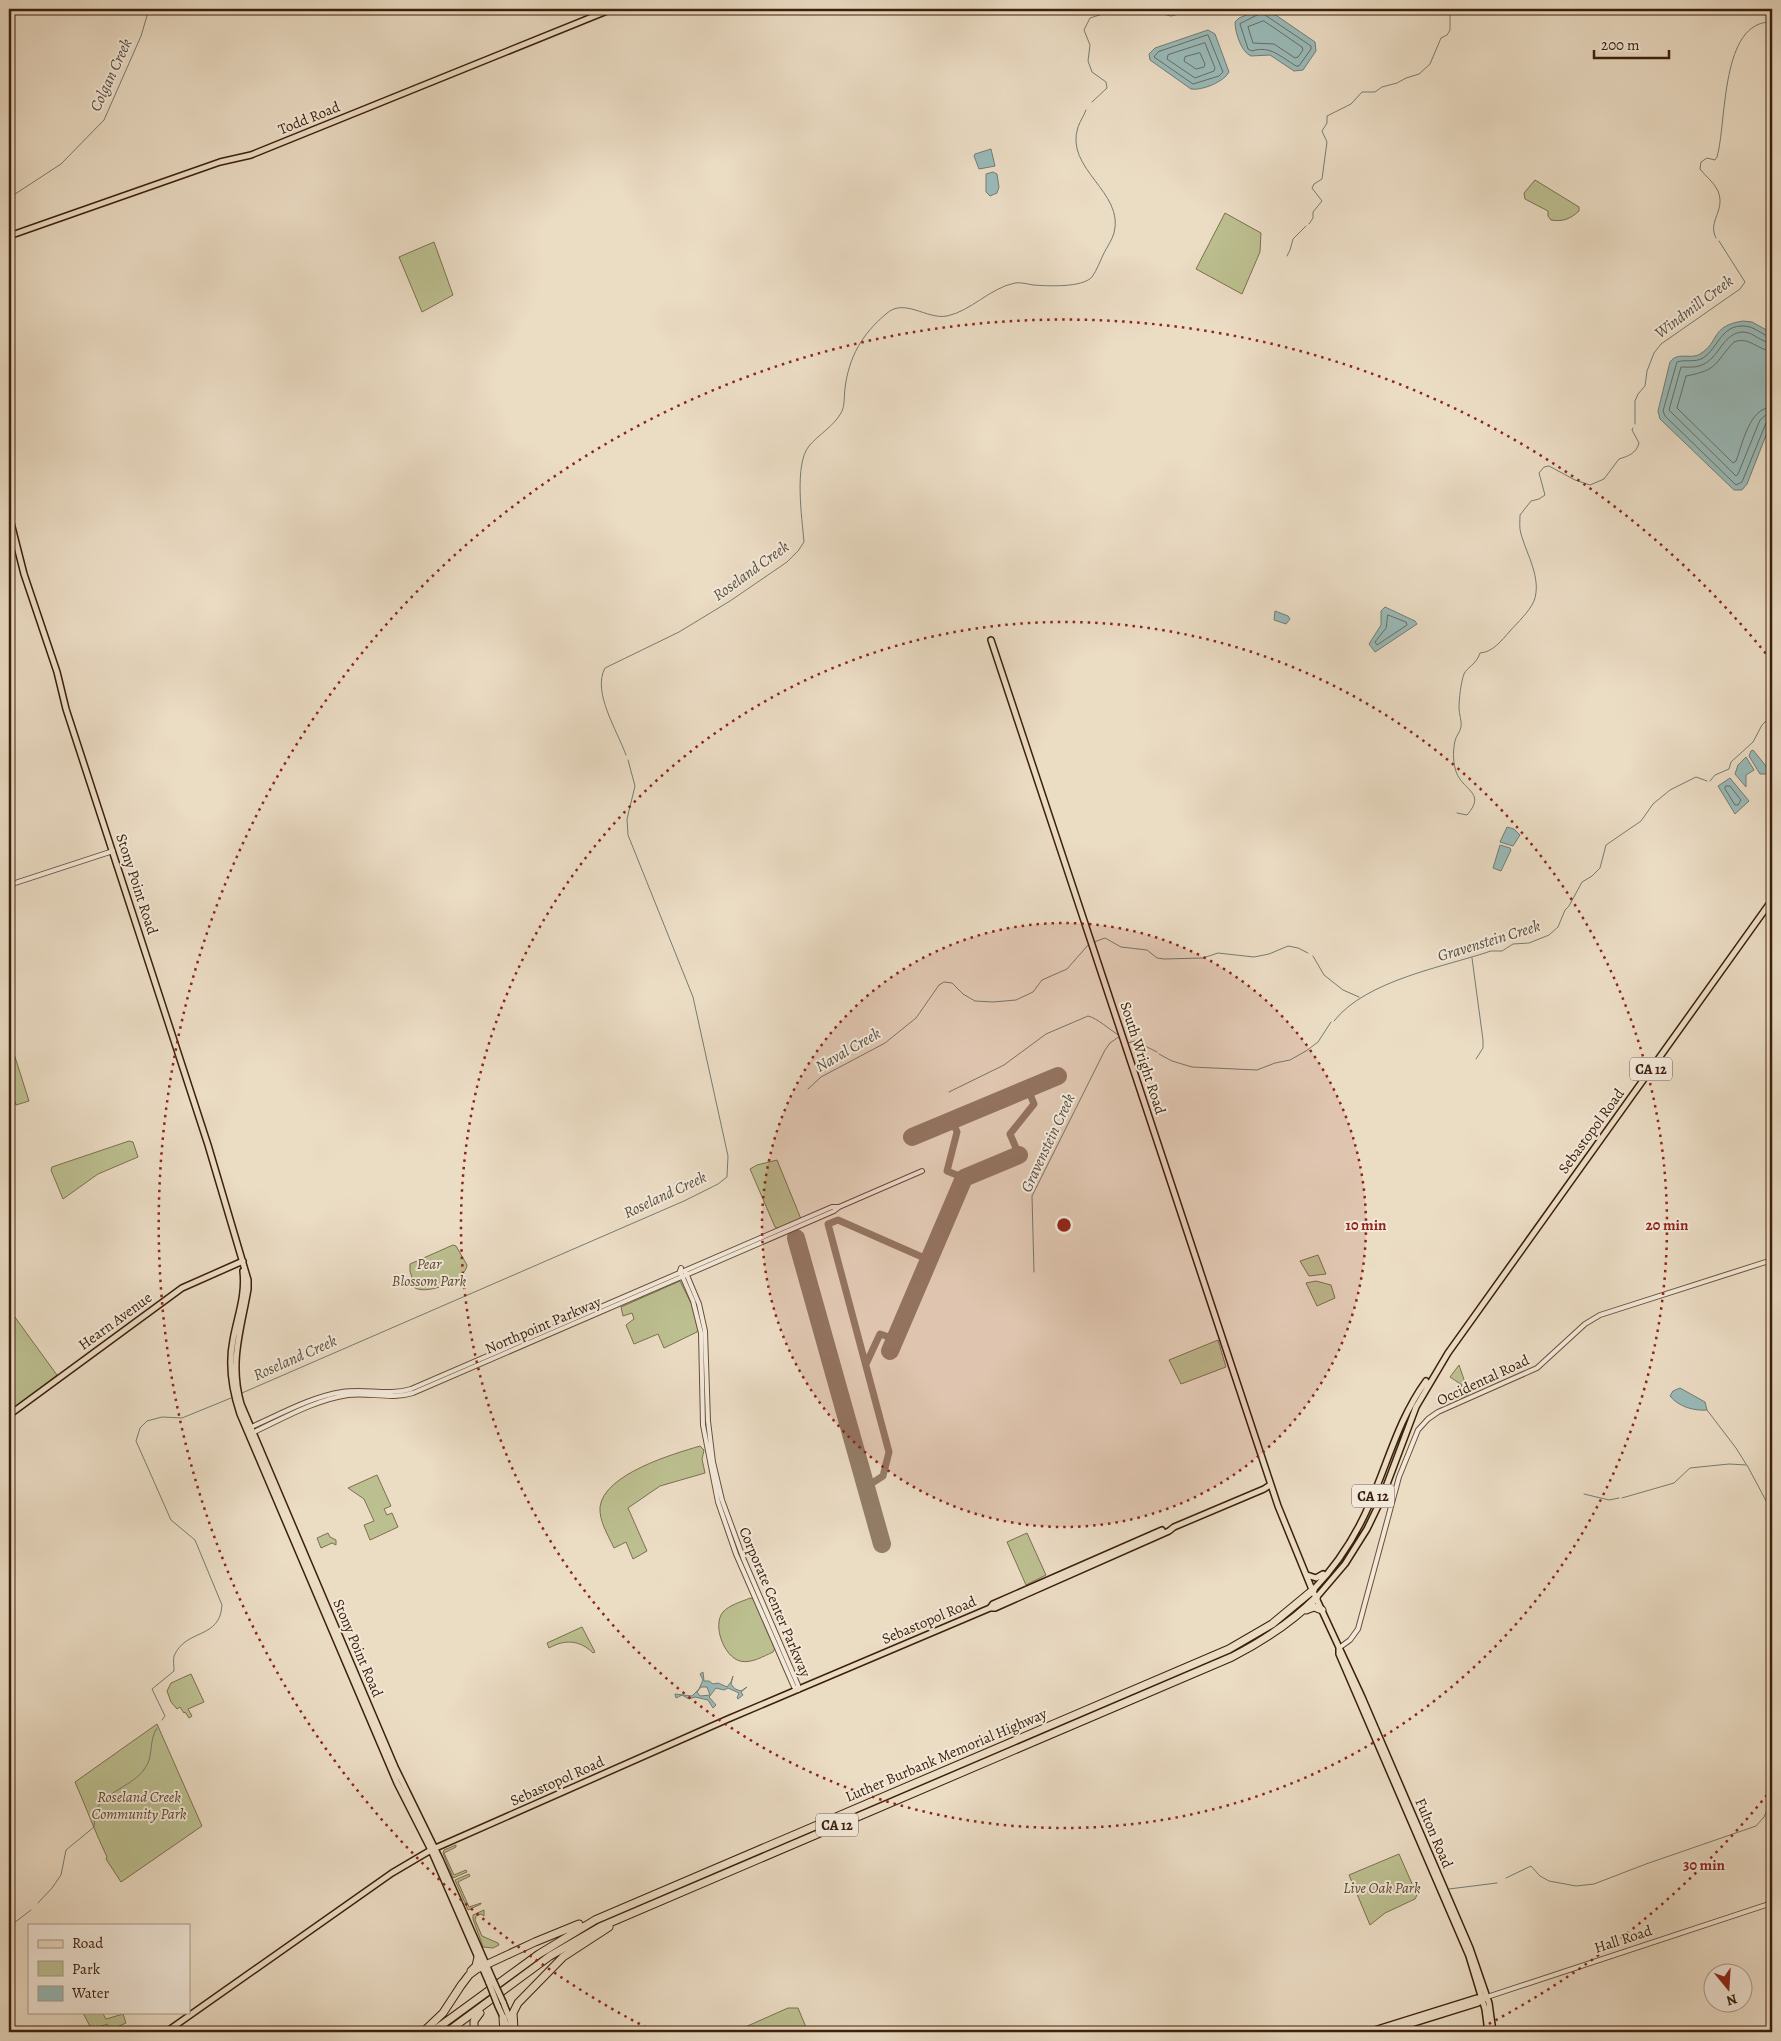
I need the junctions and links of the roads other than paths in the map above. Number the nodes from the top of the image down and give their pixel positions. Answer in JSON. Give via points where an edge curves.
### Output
{"nodes":[{"id":1,"x":612,"y":9,"type":"edge"},
{"id":2,"x":9,"y":236,"type":"edge"},
{"id":3,"x":9,"y":515,"type":"edge"},
{"id":4,"x":991,"y":640,"type":"dead end"},
{"id":5,"x":113,"y":851,"type":"junction"},
{"id":6,"x":9,"y":885,"type":"edge"},
{"id":7,"x":1772,"y":900,"type":"edge"},
{"id":8,"x":922,"y":1171,"type":"dead end"},
{"id":9,"x":1772,"y":1260,"type":"edge"},
{"id":10,"x":243,"y":1261,"type":"junction"},
{"id":11,"x":684,"y":1274,"type":"junction"},
{"id":12,"x":1448,"y":1353,"type":"junction"},
{"id":13,"x":9,"y":1415,"type":"edge"},
{"id":14,"x":249,"y":1431,"type":"junction"},
{"id":15,"x":1270,"y":1485,"type":"junction"},
{"id":16,"x":1342,"y":1554,"type":"junction"},
{"id":17,"x":1306,"y":1574,"type":"junction"},
{"id":18,"x":1313,"y":1590,"type":"junction"},
{"id":19,"x":1316,"y":1598,"type":"junction"},
{"id":20,"x":1322,"y":1610,"type":"junction"},
{"id":21,"x":1299,"y":1613,"type":"junction"},
{"id":22,"x":1339,"y":1648,"type":"junction"},
{"id":23,"x":798,"y":1690,"type":"junction"},
{"id":24,"x":410,"y":1808,"type":"junction"},
{"id":25,"x":420,"y":1817,"type":"junction"},
{"id":26,"x":432,"y":1849,"type":"junction"},
{"id":27,"x":702,"y":1882,"type":"junction"},
{"id":28,"x":1772,"y":1903,"type":"edge"},
{"id":29,"x":610,"y":1913,"type":"junction"},
{"id":30,"x":478,"y":1956,"type":"junction"},
{"id":31,"x":485,"y":1966,"type":"junction"},
{"id":32,"x":515,"y":1982,"type":"junction"},
{"id":33,"x":460,"y":1987,"type":"junction"},
{"id":34,"x":1484,"y":1998,"type":"junction"},
{"id":35,"x":500,"y":2004,"type":"junction"},
{"id":36,"x":503,"y":2018,"type":"junction"},
{"id":37,"x":513,"y":2031,"type":"edge"},
{"id":38,"x":166,"y":2032,"type":"edge"},
{"id":39,"x":423,"y":2032,"type":"edge"},
{"id":40,"x":432,"y":2032,"type":"edge"},
{"id":41,"x":447,"y":2032,"type":"edge"},
{"id":42,"x":474,"y":2032,"type":"edge"},
{"id":43,"x":504,"y":2032,"type":"edge"},
{"id":44,"x":1368,"y":2032,"type":"edge"},
{"id":45,"x":1386,"y":2032,"type":"edge"},
{"id":46,"x":1488,"y":2032,"type":"edge"},
{"id":47,"x":1492,"y":2032,"type":"edge"}],
"edges":[{"from":1,"to":2,"type":"main road","name":"Todd Road","via":[[251,155],[220,162]]},
{"from":3,"to":5,"type":"main road","name":"Stony Point Road","via":[[26,580]]},
{"from":4,"to":15,"type":"main road","name":"South Wright Road"},
{"from":5,"to":6,"type":"street"},
{"from":5,"to":10,"type":"main road","name":"Stony Point Road"},
{"from":7,"to":12,"type":"main road","name":"Sebastopol Road","number":"CA 12"},
{"from":8,"to":11,"type":"street","name":"Northpoint Parkway","via":[[839,1207],[832,1207]]},
{"from":9,"to":22,"type":"street","name":"Occidental Road","via":[[1597,1317],[1537,1368],[1428,1419],[1415,1436],[1394,1490],[1358,1629]]},
{"from":10,"to":13,"type":"main road","name":"Hearn Avenue","via":[[182,1288]]},
{"from":10,"to":14,"type":"main road","name":"Stony Point Road","via":[[243,1299],[232,1342],[231,1362],[234,1394]]},
{"from":11,"to":14,"type":"street","name":"Northpoint Parkway","via":[[413,1393],[394,1397],[351,1395],[332,1398]]},
{"from":11,"to":23,"type":"street","name":"Corporate Center Parkway","via":[[701,1333],[703,1425],[718,1502],[736,1554]]},
{"from":12,"to":16,"type":"main road","name":"Sebastopol Road","number":"CA 12","via":[[1406,1414],[1370,1503]]},
{"from":12,"to":19,"type":"main road","name":"Sebastopol Road","number":"CA 12","via":[[1419,1401],[1367,1529],[1345,1564]]},
{"from":14,"to":24,"type":"main road","name":"Stony Point Road","via":[[391,1770]]},
{"from":14,"to":25,"type":"main road","name":"Stony Point Road","via":[[394,1765]]},
{"from":15,"to":17,"type":"main road","name":"South Wright Road"},
{"from":15,"to":23,"type":"main road","name":"Sebastopol Road","via":[[995,1608]]},
{"from":16,"to":17,"type":"main road","via":[[1319,1578]]},
{"from":16,"to":18,"type":"main road","name":"Sebastopol Road","number":"CA 12"},
{"from":17,"to":18,"type":"main road","name":"Fulton Road"},
{"from":18,"to":19,"type":"main road","name":"Fulton Road"},
{"from":18,"to":29,"type":"highway","name":"Luther Burbank Memorial Highway","number":"CA 12","via":[[1272,1624],[1229,1649]]},
{"from":19,"to":20,"type":"main road","name":"Fulton Road"},
{"from":19,"to":21,"type":"highway","name":"Luther Burbank Memorial Highway","number":"CA 12"},
{"from":20,"to":21,"type":"highway","via":[[1311,1608]]},
{"from":20,"to":22,"type":"main road","name":"Fulton Road"},
{"from":21,"to":27,"type":"highway","name":"Luther Burbank Memorial Highway","number":"CA 12","via":[[1232,1657]]},
{"from":22,"to":34,"type":"main road","name":"Fulton Road"},
{"from":23,"to":26,"type":"main road","name":"Sebastopol Road"},
{"from":24,"to":25,"type":"main road"},
{"from":24,"to":26,"type":"main road","name":"Stony Point Road"},
{"from":25,"to":26,"type":"main road","name":"Stony Point Road"},
{"from":26,"to":30,"type":"main road","name":"Stony Point Road"},
{"from":26,"to":31,"type":"main road","name":"Stony Point Road"},
{"from":26,"to":38,"type":"main road","name":"Sebastopol Road","via":[[392,1872]]},
{"from":27,"to":32,"type":"highway","name":"Luther Burbank Memorial Highway","number":"CA 12","via":[[593,1930]]},
{"from":27,"to":37,"type":"highway","via":[[608,1927],[566,1955],[515,2006]]},
{"from":28,"to":34,"type":"street","name":"Hall Road"},
{"from":29,"to":31,"type":"highway","via":[[541,1939]]},
{"from":29,"to":40,"type":"highway","name":"Luther Burbank Memorial Highway","number":"CA 12","via":[[546,1949]]},
{"from":30,"to":31,"type":"main road","name":"Stony Point Road"},
{"from":30,"to":33,"type":"highway","via":[[476,1966]]},
{"from":31,"to":33,"type":"highway","via":[[472,1972]]},
{"from":31,"to":35,"type":"main road","name":"Stony Point Road","bridge":true},
{"from":32,"to":41,"type":"highway","name":"Luther Burbank Memorial Highway","number":"CA 12"},
{"from":32,"to":42,"type":"highway","via":[[476,2017]]},
{"from":33,"to":39,"type":"highway","via":[[440,2017]]},
{"from":34,"to":44,"type":"main road"},
{"from":34,"to":45,"type":"main road"},
{"from":34,"to":46,"type":"main road","name":"Fulton Road"},
{"from":34,"to":47,"type":"main road","name":"Fulton Road","via":[[1491,2012]]},
{"from":35,"to":36,"type":"main road","name":"Stony Point Road"},
{"from":35,"to":37,"type":"main road","name":"Stony Point Road"},
{"from":36,"to":37,"type":"main road","name":"Stony Point Road"},
{"from":36,"to":43,"type":"highway"}]}
